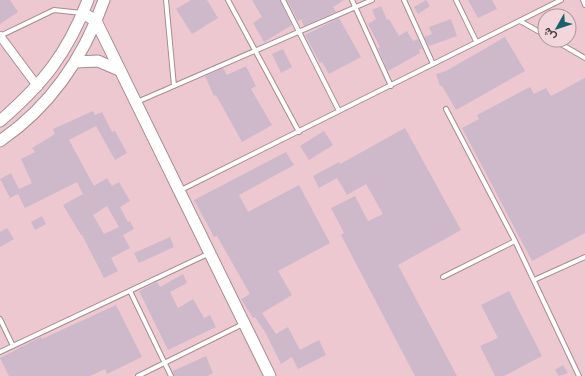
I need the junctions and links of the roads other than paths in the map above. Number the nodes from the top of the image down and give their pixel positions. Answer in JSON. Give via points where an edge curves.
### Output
{"nodes":[{"id":1,"x":88,"y":0,"type":"edge"},
{"id":2,"x":104,"y":0,"type":"edge"},
{"id":3,"x":166,"y":0,"type":"edge"},
{"id":4,"x":228,"y":0,"type":"edge"},
{"id":5,"x":283,"y":0,"type":"edge"},
{"id":6,"x":352,"y":0,"type":"edge"},
{"id":7,"x":372,"y":0,"type":"edge"},
{"id":8,"x":404,"y":0,"type":"edge"},
{"id":9,"x":456,"y":0,"type":"edge"},
{"id":10,"x":561,"y":0,"type":"edge"},
{"id":11,"x":583,"y":0,"type":"edge"},
{"id":12,"x":551,"y":2,"type":"edge"},
{"id":13,"x":585,"y":5,"type":"edge"},
{"id":14,"x":356,"y":7,"type":"junction"},
{"id":15,"x":83,"y":13,"type":"junction"},
{"id":16,"x":96,"y":21,"type":"junction"},
{"id":17,"x":520,"y":21,"type":"junction"},
{"id":18,"x":537,"y":31,"type":"edge"},
{"id":19,"x":299,"y":32,"type":"junction"},
{"id":20,"x":0,"y":36,"type":"edge"},
{"id":21,"x":476,"y":41,"type":"junction"},
{"id":22,"x":568,"y":48,"type":"edge"},
{"id":23,"x":255,"y":51,"type":"junction"},
{"id":24,"x":585,"y":58,"type":"edge"},
{"id":25,"x":76,"y":62,"type":"junction"},
{"id":26,"x":434,"y":64,"type":"junction"},
{"id":27,"x":119,"y":70,"type":"junction"},
{"id":28,"x":38,"y":86,"type":"junction"},
{"id":29,"x":174,"y":86,"type":"junction"},
{"id":30,"x":391,"y":86,"type":"junction"},
{"id":31,"x":136,"y":103,"type":"junction"},
{"id":32,"x":446,"y":109,"type":"dead end"},
{"id":33,"x":339,"y":111,"type":"junction"},
{"id":34,"x":0,"y":121,"type":"edge"},
{"id":35,"x":299,"y":132,"type":"junction"},
{"id":36,"x":1,"y":139,"type":"edge"},
{"id":37,"x":180,"y":191,"type":"junction"},
{"id":38,"x":515,"y":241,"type":"junction"},
{"id":39,"x":210,"y":252,"type":"junction"},
{"id":40,"x":585,"y":257,"type":"edge"},
{"id":41,"x":443,"y":277,"type":"dead end"},
{"id":42,"x":534,"y":280,"type":"junction"},
{"id":43,"x":130,"y":291,"type":"junction"},
{"id":44,"x":0,"y":319,"type":"edge"},
{"id":45,"x":246,"y":323,"type":"junction"},
{"id":46,"x":13,"y":346,"type":"junction"},
{"id":47,"x":0,"y":352,"type":"edge"},
{"id":48,"x":164,"y":363,"type":"junction"},
{"id":49,"x":138,"y":376,"type":"edge"},
{"id":50,"x":171,"y":376,"type":"edge"},
{"id":51,"x":270,"y":376,"type":"edge"},
{"id":52,"x":579,"y":376,"type":"edge"}],
"edges":[{"from":1,"to":15,"type":"street"},
{"from":2,"to":16,"type":"street"},
{"from":3,"to":29,"type":"lane"},
{"from":4,"to":23,"type":"lane"},
{"from":5,"to":19,"type":"lane"},
{"from":6,"to":14,"type":"lane"},
{"from":7,"to":14,"type":"lane"},
{"from":8,"to":26,"type":"lane"},
{"from":9,"to":21,"type":"lane"},
{"from":10,"to":12,"type":"lane"},
{"from":11,"to":13,"type":"lane"},
{"from":12,"to":17,"type":"lane"},
{"from":14,"to":19,"type":"lane"},
{"from":14,"to":30,"type":"lane"},
{"from":15,"to":16,"type":"street"},
{"from":15,"to":20,"type":"lane","via":[[54,10]]},
{"from":15,"to":28,"type":"street","via":[[57,62]]},
{"from":16,"to":25,"type":"street"},
{"from":16,"to":27,"type":"street"},
{"from":17,"to":18,"type":"lane"},
{"from":17,"to":21,"type":"lane"},
{"from":19,"to":23,"type":"lane"},
{"from":19,"to":33,"type":"lane"},
{"from":20,"to":28,"type":"street"},
{"from":21,"to":26,"type":"lane"},
{"from":22,"to":24,"type":"lane"},
{"from":23,"to":29,"type":"lane"},
{"from":23,"to":35,"type":"lane"},
{"from":25,"to":27,"type":"street","via":[[98,61]]},
{"from":25,"to":36,"type":"street","via":[[53,94],[20,126]]},
{"from":26,"to":30,"type":"lane"},
{"from":27,"to":31,"type":"street"},
{"from":28,"to":34,"type":"street"},
{"from":29,"to":31,"type":"lane"},
{"from":30,"to":33,"type":"lane"},
{"from":31,"to":37,"type":"street"},
{"from":32,"to":38,"type":"lane"},
{"from":33,"to":35,"type":"lane"},
{"from":35,"to":37,"type":"lane"},
{"from":37,"to":39,"type":"street"},
{"from":38,"to":41,"type":"lane"},
{"from":38,"to":42,"type":"lane"},
{"from":39,"to":43,"type":"lane"},
{"from":39,"to":45,"type":"street"},
{"from":40,"to":42,"type":"lane"},
{"from":42,"to":52,"type":"lane"},
{"from":43,"to":46,"type":"lane"},
{"from":43,"to":48,"type":"lane"},
{"from":44,"to":46,"type":"lane"},
{"from":45,"to":48,"type":"lane"},
{"from":45,"to":51,"type":"street"},
{"from":46,"to":47,"type":"lane"},
{"from":48,"to":49,"type":"lane"},
{"from":48,"to":50,"type":"lane"}]}
